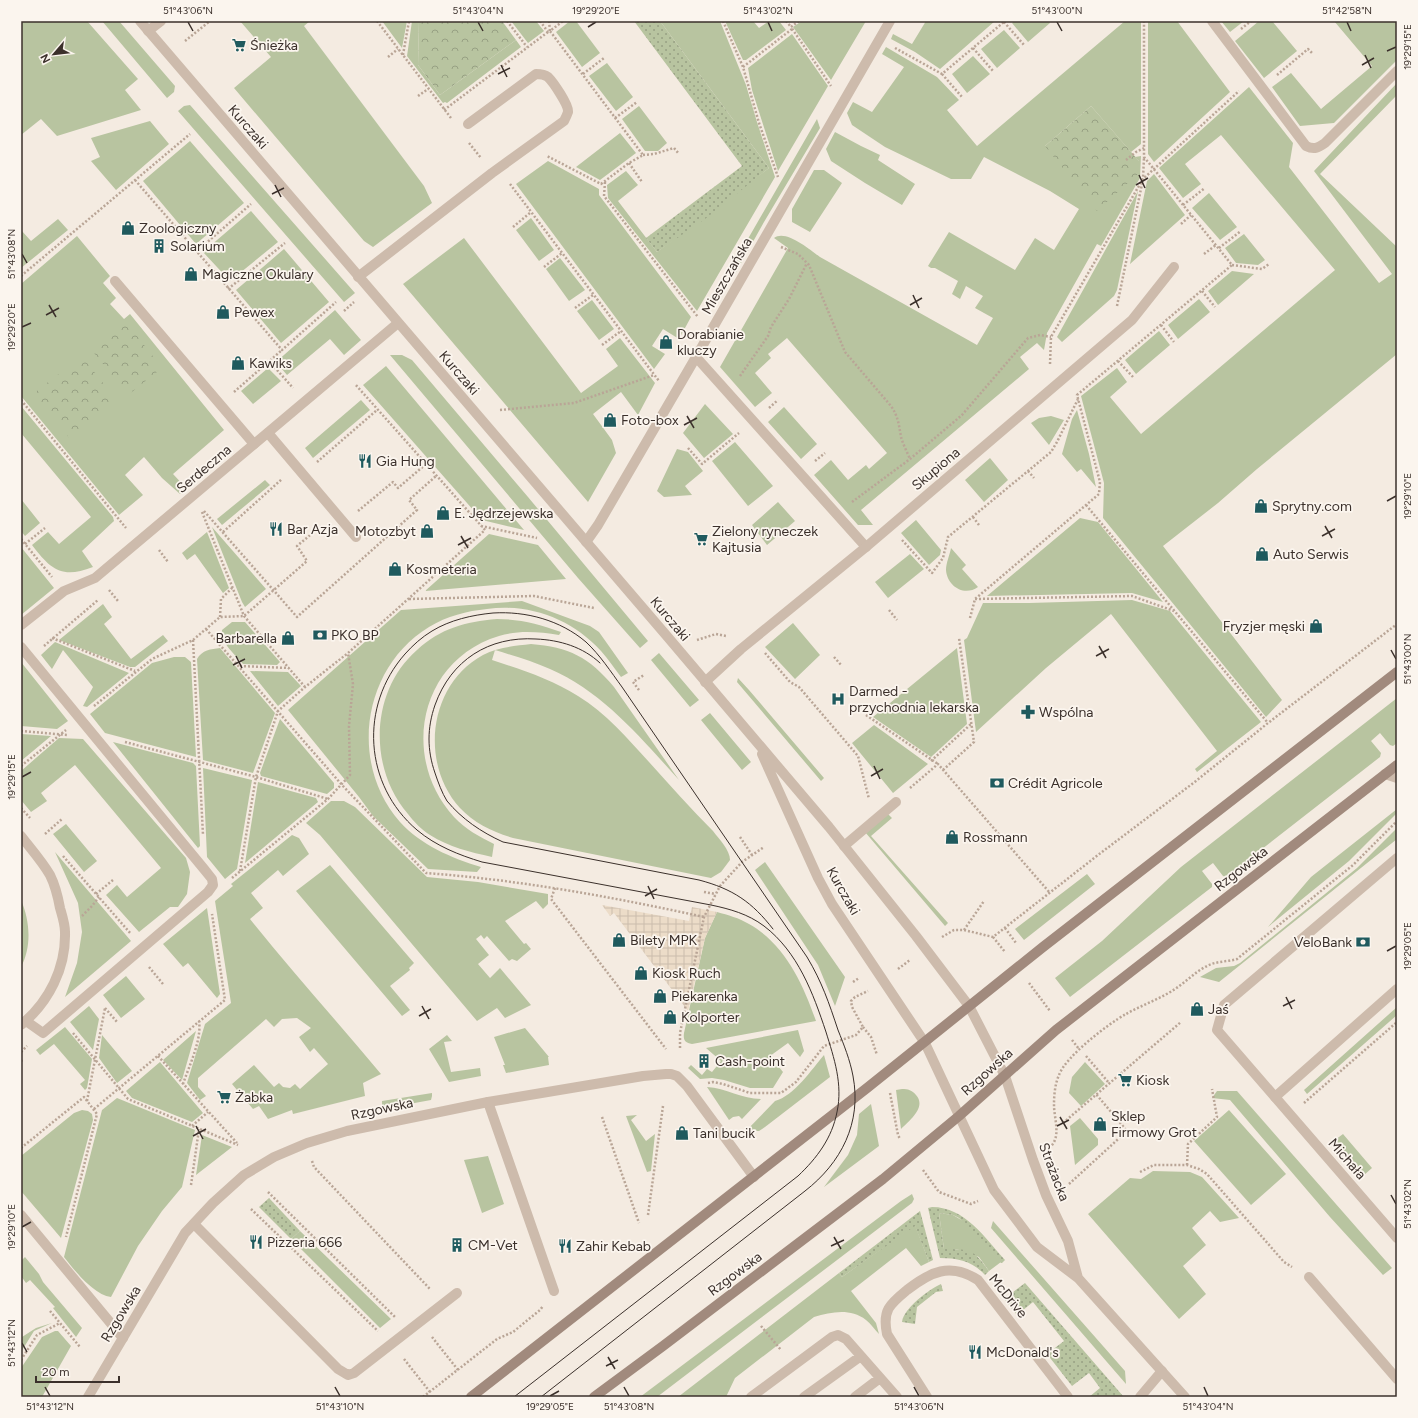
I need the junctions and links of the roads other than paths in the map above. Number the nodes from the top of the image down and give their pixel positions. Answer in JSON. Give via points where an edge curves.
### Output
{"nodes":[{"id":1,"x":140,"y":21,"type":"edge"},
{"id":2,"x":160,"y":21,"type":"edge"},
{"id":3,"x":890,"y":21,"type":"edge"},
{"id":4,"x":1212,"y":21,"type":"edge"},
{"id":5,"x":148,"y":31,"type":"junction"},
{"id":6,"x":1397,"y":71,"type":"edge"},
{"id":7,"x":468,"y":124,"type":"dead end"},
{"id":8,"x":1174,"y":267,"type":"dead end"},
{"id":9,"x":358,"y":276,"type":"junction"},
{"id":10,"x":115,"y":281,"type":"dead end"},
{"id":11,"x":398,"y":323,"type":"junction"},
{"id":12,"x":696,"y":357,"type":"junction"},
{"id":13,"x":268,"y":433,"type":"junction"},
{"id":14,"x":254,"y":444,"type":"junction"},
{"id":15,"x":356,"y":537,"type":"dead end"},
{"id":16,"x":586,"y":542,"type":"junction"},
{"id":17,"x":866,"y":547,"type":"junction"},
{"id":18,"x":21,"y":625,"type":"edge"},
{"id":19,"x":21,"y":647,"type":"edge"},
{"id":20,"x":1397,"y":672,"type":"edge"},
{"id":21,"x":705,"y":682,"type":"junction"},
{"id":22,"x":757,"y":743,"type":"junction"},
{"id":23,"x":1397,"y":765,"type":"edge"},
{"id":24,"x":1385,"y":774,"type":"junction"},
{"id":25,"x":1397,"y":778,"type":"edge"},
{"id":26,"x":896,"y":802,"type":"dead end"},
{"id":27,"x":21,"y":836,"type":"edge"},
{"id":28,"x":844,"y":846,"type":"junction"},
{"id":29,"x":1397,"y":858,"type":"edge"},
{"id":30,"x":1397,"y":989,"type":"edge"},
{"id":31,"x":969,"y":1006,"type":"junction"},
{"id":32,"x":24,"y":1023,"type":"edge"},
{"id":33,"x":924,"y":1043,"type":"junction"},
{"id":34,"x":1005,"y":1076,"type":"junction"},
{"id":35,"x":1275,"y":1097,"type":"junction"},
{"id":36,"x":488,"y":1102,"type":"junction"},
{"id":37,"x":959,"y":1116,"type":"junction"},
{"id":38,"x":754,"y":1177,"type":"junction"},
{"id":39,"x":21,"y":1215,"type":"edge"},
{"id":40,"x":194,"y":1224,"type":"junction"},
{"id":41,"x":1397,"y":1238,"type":"edge"},
{"id":42,"x":1310,"y":1277,"type":"road end"},
{"id":43,"x":1078,"y":1278,"type":"junction"},
{"id":44,"x":554,"y":1291,"type":"road end"},
{"id":45,"x":457,"y":1293,"type":"dead end"},
{"id":46,"x":123,"y":1338,"type":"junction"},
{"id":47,"x":861,"y":1356,"type":"junction"},
{"id":48,"x":1162,"y":1371,"type":"junction"},
{"id":49,"x":880,"y":1378,"type":"junction"},
{"id":50,"x":1397,"y":1379,"type":"edge"},
{"id":51,"x":88,"y":1397,"type":"edge"},
{"id":52,"x":471,"y":1397,"type":"edge"},
{"id":53,"x":594,"y":1397,"type":"edge"},
{"id":54,"x":751,"y":1397,"type":"edge"},
{"id":55,"x":804,"y":1397,"type":"edge"},
{"id":56,"x":855,"y":1397,"type":"edge"},
{"id":57,"x":897,"y":1397,"type":"edge"},
{"id":58,"x":927,"y":1397,"type":"edge"},
{"id":59,"x":1068,"y":1397,"type":"edge"},
{"id":60,"x":1140,"y":1397,"type":"edge"},
{"id":61,"x":1185,"y":1397,"type":"edge"}],
"edges":[{"from":1,"to":5,"type":"street","name":"Kurczaki"},
{"from":2,"to":5,"type":"street"},
{"from":3,"to":12,"type":"street","name":"Mieszczańska"},
{"from":4,"to":6,"type":"street","via":[[1306,146],[1311,148],[1319,148],[1325,143]]},
{"from":5,"to":9,"type":"street","name":"Kurczaki"},
{"from":7,"to":9,"type":"street","via":[[536,74],[548,77],[562,96],[568,112],[564,121]]},
{"from":8,"to":17,"type":"street","name":"Skupiona","via":[[1132,320]]},
{"from":9,"to":11,"type":"street","name":"Kurczaki"},
{"from":10,"to":14,"type":"street"},
{"from":11,"to":13,"type":"street","name":"Serdeczna"},
{"from":11,"to":16,"type":"street","name":"Kurczaki"},
{"from":12,"to":16,"type":"street","name":"Mieszczańska"},
{"from":12,"to":17,"type":"street"},
{"from":13,"to":14,"type":"street","name":"Serdeczna"},
{"from":13,"to":15,"type":"street"},
{"from":14,"to":18,"type":"street","name":"Serdeczna","via":[[95,578],[64,591]]},
{"from":16,"to":21,"type":"street","name":"Kurczaki"},
{"from":17,"to":21,"type":"street","name":"Skupiona","via":[[747,644]]},
{"from":19,"to":32,"type":"street","via":[[212,879],[211,888],[43,1033]]},
{"from":20,"to":31,"type":"main road"},
{"from":21,"to":22,"type":"street","name":"Kurczaki"},
{"from":22,"to":28,"type":"street","name":"Kurczaki"},
{"from":22,"to":33,"type":"street","name":"Kurczaki","via":[[832,904]]},
{"from":23,"to":24,"type":"main road","name":"Rzgowska"},
{"from":24,"to":25,"type":"street"},
{"from":24,"to":34,"type":"main road","name":"Rzgowska","via":[[1061,1026]]},
{"from":26,"to":28,"type":"street"},
{"from":27,"to":32,"type":"street","via":[[51,877],[65,930],[64,953],[57,979],[44,1002]]},
{"from":28,"to":31,"type":"street","name":"Kurczaki"},
{"from":29,"to":35,"type":"street","name":"Michała","via":[[1224,1005],[1217,1030]]},
{"from":30,"to":35,"type":"street"},
{"from":31,"to":33,"type":"main road"},
{"from":31,"to":34,"type":"street","name":"Strażacka"},
{"from":33,"to":37,"type":"street","name":"Kurczaki"},
{"from":33,"to":38,"type":"main road"},
{"from":34,"to":37,"type":"main road","name":"Rzgowska"},
{"from":34,"to":43,"type":"street","name":"Strażacka","via":[[1046,1195],[1068,1241]]},
{"from":35,"to":41,"type":"street","name":"Michała"},
{"from":36,"to":38,"type":"street","name":"Rzgowska","via":[[660,1074],[677,1076]]},
{"from":36,"to":40,"type":"street","name":"Rzgowska","via":[[347,1131],[304,1144],[274,1157],[244,1175]]},
{"from":36,"to":44,"type":"street"},
{"from":37,"to":43,"type":"street","name":"Strażacka","via":[[1002,1202],[1037,1247]]},
{"from":37,"to":53,"type":"main road","name":"Rzgowska","via":[[865,1194]]},
{"from":38,"to":52,"type":"main road"},
{"from":39,"to":46,"type":"street"},
{"from":40,"to":45,"type":"street","via":[[343,1373],[348,1375],[354,1373]]},
{"from":40,"to":46,"type":"street","name":"Rzgowska","via":[[185,1234]]},
{"from":42,"to":50,"type":"street"},
{"from":43,"to":48,"type":"street","name":"Strażacka"},
{"from":46,"to":51,"type":"street","name":"Rzgowska"},
{"from":47,"to":49,"type":"street"},
{"from":47,"to":54,"type":"street","via":[[846,1339],[838,1335],[832,1337]]},
{"from":47,"to":55,"type":"street"},
{"from":48,"to":60,"type":"street"},
{"from":48,"to":61,"type":"street","name":"Strażacka"},
{"from":49,"to":56,"type":"street"},
{"from":49,"to":57,"type":"street"},
{"from":58,"to":59,"type":"street","name":"McDrive","via":[[888,1334],[886,1313],[895,1300],[923,1278],[951,1271],[962,1272],[978,1280]]}]}
